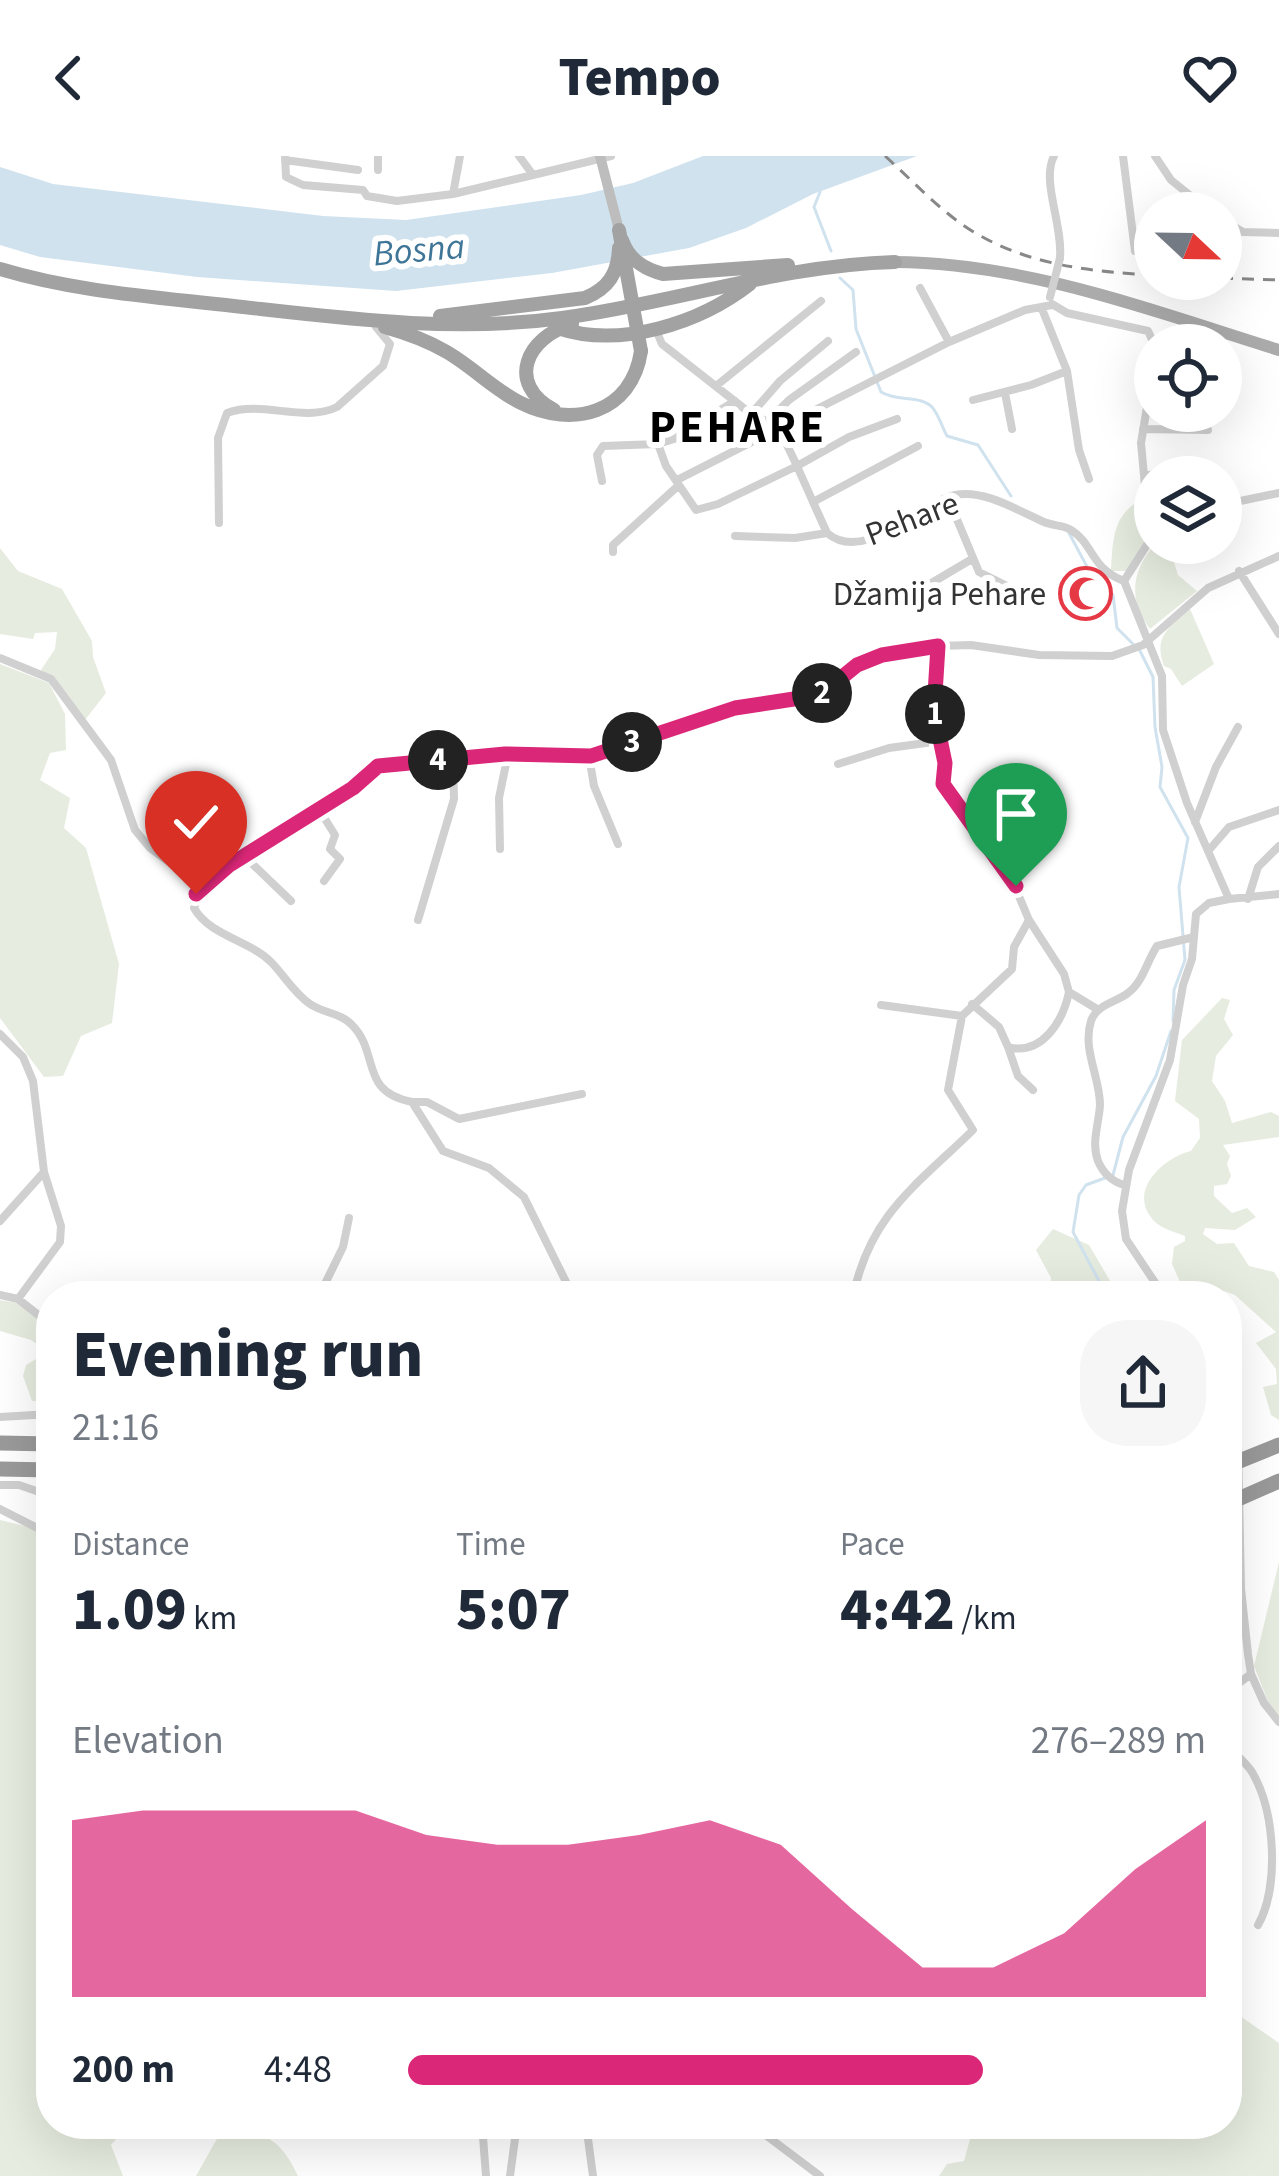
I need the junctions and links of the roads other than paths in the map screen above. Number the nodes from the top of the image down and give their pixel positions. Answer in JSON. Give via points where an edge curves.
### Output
{"nodes":[{"id":1,"x":378,"y":156,"type":"edge"},
{"id":2,"x":460,"y":156,"type":"edge"},
{"id":3,"x":519,"y":156,"type":"edge"},
{"id":4,"x":600,"y":156,"type":"edge"},
{"id":5,"x":611,"y":156,"type":"edge"},
{"id":6,"x":1052,"y":156,"type":"edge"},
{"id":7,"x":1123,"y":156,"type":"edge"},
{"id":8,"x":1155,"y":156,"type":"edge"},
{"id":9,"x":285,"y":158,"type":"edge"},
{"id":10,"x":332,"y":161,"type":"edge"},
{"id":11,"x":358,"y":170,"type":"dead end"},
{"id":12,"x":378,"y":170,"type":"dead end"},
{"id":13,"x":533,"y":176,"type":"junction"},
{"id":14,"x":1186,"y":192,"type":"edge"},
{"id":15,"x":453,"y":194,"type":"junction"},
{"id":16,"x":619,"y":230,"type":"junction"},
{"id":17,"x":1242,"y":231,"type":"edge"},
{"id":18,"x":1279,"y":233,"type":"edge"},
{"id":19,"x":1134,"y":236,"type":"edge"},
{"id":20,"x":895,"y":262,"type":"junction"},
{"id":21,"x":0,"y":269,"type":"edge"},
{"id":22,"x":756,"y":278,"type":"junction"},
{"id":23,"x":920,"y":288,"type":"dead end"},
{"id":24,"x":676,"y":296,"type":"junction"},
{"id":25,"x":821,"y":301,"type":"dead end"},
{"id":26,"x":1048,"y":304,"type":"junction"},
{"id":27,"x":321,"y":316,"type":"junction"},
{"id":28,"x":375,"y":326,"type":"junction"},
{"id":29,"x":558,"y":328,"type":"junction"},
{"id":30,"x":1134,"y":328,"type":"edge"},
{"id":31,"x":656,"y":330,"type":"junction"},
{"id":32,"x":828,"y":341,"type":"dead end"},
{"id":33,"x":949,"y":342,"type":"junction"},
{"id":34,"x":1279,"y":350,"type":"edge"},
{"id":35,"x":856,"y":352,"type":"dead end"},
{"id":36,"x":1066,"y":371,"type":"junction"},
{"id":37,"x":716,"y":386,"type":"junction"},
{"id":38,"x":1005,"y":393,"type":"junction"},
{"id":39,"x":973,"y":400,"type":"dead end"},
{"id":40,"x":735,"y":401,"type":"junction"},
{"id":41,"x":752,"y":413,"type":"junction"},
{"id":42,"x":582,"y":415,"type":"junction"},
{"id":43,"x":897,"y":418,"type":"dead end"},
{"id":44,"x":767,"y":422,"type":"junction"},
{"id":45,"x":779,"y":428,"type":"junction"},
{"id":46,"x":1012,"y":429,"type":"dead end"},
{"id":47,"x":658,"y":444,"type":"junction"},
{"id":48,"x":918,"y":446,"type":"dead end"},
{"id":49,"x":797,"y":466,"type":"junction"},
{"id":50,"x":1089,"y":478,"type":"dead end"},
{"id":51,"x":602,"y":481,"type":"dead end"},
{"id":52,"x":678,"y":483,"type":"junction"},
{"id":53,"x":1279,"y":493,"type":"edge"},
{"id":54,"x":948,"y":498,"type":"junction"},
{"id":55,"x":1242,"y":501,"type":"edge"},
{"id":56,"x":813,"y":502,"type":"junction"},
{"id":57,"x":219,"y":523,"type":"dead end"},
{"id":58,"x":827,"y":533,"type":"junction"},
{"id":59,"x":735,"y":536,"type":"dead end"},
{"id":60,"x":613,"y":552,"type":"dead end"},
{"id":61,"x":1279,"y":556,"type":"edge"},
{"id":62,"x":972,"y":559,"type":"junction"},
{"id":63,"x":1135,"y":564,"type":"edge"},
{"id":64,"x":1239,"y":572,"type":"junction"},
{"id":65,"x":1124,"y":581,"type":"junction"},
{"id":66,"x":923,"y":588,"type":"dead end"},
{"id":67,"x":1027,"y":596,"type":"dead end"},
{"id":68,"x":1279,"y":634,"type":"edge"},
{"id":69,"x":1141,"y":645,"type":"junction"},
{"id":70,"x":938,"y":646,"type":"junction"},
{"id":71,"x":0,"y":658,"type":"edge"},
{"id":72,"x":1238,"y":727,"type":"dead end"},
{"id":73,"x":940,"y":741,"type":"junction"},
{"id":74,"x":508,"y":754,"type":"junction"},
{"id":75,"x":589,"y":756,"type":"junction"},
{"id":76,"x":453,"y":759,"type":"junction"},
{"id":77,"x":838,"y":764,"type":"dead end"},
{"id":78,"x":1279,"y":810,"type":"edge"},
{"id":79,"x":320,"y":811,"type":"junction"},
{"id":80,"x":1195,"y":823,"type":"junction"},
{"id":81,"x":618,"y":844,"type":"dead end"},
{"id":82,"x":1279,"y":846,"type":"edge"},
{"id":83,"x":500,"y":849,"type":"dead end"},
{"id":84,"x":1209,"y":850,"type":"junction"},
{"id":85,"x":244,"y":856,"type":"junction"},
{"id":86,"x":324,"y":881,"type":"dead end"},
{"id":87,"x":202,"y":886,"type":"junction"},
{"id":88,"x":1279,"y":894,"type":"edge"},
{"id":89,"x":1228,"y":899,"type":"junction"},
{"id":90,"x":1248,"y":899,"type":"junction"},
{"id":91,"x":291,"y":901,"type":"dead end"},
{"id":92,"x":418,"y":920,"type":"dead end"},
{"id":93,"x":1029,"y":920,"type":"junction"},
{"id":94,"x":1187,"y":938,"type":"junction"},
{"id":95,"x":1069,"y":992,"type":"junction"},
{"id":96,"x":972,"y":1004,"type":"junction"},
{"id":97,"x":881,"y":1005,"type":"dead end"},
{"id":98,"x":1097,"y":1009,"type":"junction"},
{"id":99,"x":962,"y":1016,"type":"junction"},
{"id":100,"x":0,"y":1034,"type":"edge"},
{"id":101,"x":1008,"y":1047,"type":"junction"},
{"id":102,"x":1033,"y":1090,"type":"dead end"},
{"id":103,"x":582,"y":1094,"type":"dead end"},
{"id":104,"x":412,"y":1102,"type":"junction"},
{"id":105,"x":44,"y":1172,"type":"junction"},
{"id":106,"x":1125,"y":1185,"type":"junction"},
{"id":107,"x":349,"y":1218,"type":"dead end"},
{"id":108,"x":0,"y":1221,"type":"edge"},
{"id":109,"x":327,"y":1281,"type":"edge"},
{"id":110,"x":566,"y":1281,"type":"edge"},
{"id":111,"x":859,"y":1281,"type":"edge"},
{"id":112,"x":1154,"y":1281,"type":"edge"},
{"id":113,"x":0,"y":1294,"type":"edge"},
{"id":114,"x":18,"y":1299,"type":"junction"},
{"id":115,"x":36,"y":1313,"type":"edge"},
{"id":116,"x":36,"y":1415,"type":"edge"},
{"id":117,"x":0,"y":1417,"type":"edge"},
{"id":118,"x":0,"y":1444,"type":"edge"},
{"id":119,"x":36,"y":1444,"type":"edge"},
{"id":120,"x":1279,"y":1445,"type":"edge"},
{"id":121,"x":1242,"y":1460,"type":"edge"},
{"id":122,"x":0,"y":1469,"type":"edge"},
{"id":123,"x":36,"y":1470,"type":"edge"},
{"id":124,"x":1279,"y":1481,"type":"edge"},
{"id":125,"x":0,"y":1485,"type":"edge"},
{"id":126,"x":36,"y":1490,"type":"edge"},
{"id":127,"x":1242,"y":1497,"type":"edge"},
{"id":128,"x":0,"y":1509,"type":"edge"},
{"id":129,"x":36,"y":1527,"type":"edge"},
{"id":130,"x":1242,"y":1598,"type":"edge"},
{"id":131,"x":1251,"y":1674,"type":"junction"},
{"id":132,"x":1242,"y":1681,"type":"edge"},
{"id":133,"x":1279,"y":1722,"type":"edge"},
{"id":134,"x":1242,"y":1761,"type":"edge"},
{"id":135,"x":1258,"y":1925,"type":"dead end"},
{"id":136,"x":483,"y":2139,"type":"edge"},
{"id":137,"x":515,"y":2139,"type":"edge"},
{"id":138,"x":588,"y":2139,"type":"edge"},
{"id":139,"x":771,"y":2139,"type":"edge"},
{"id":140,"x":487,"y":2176,"type":"edge"},
{"id":141,"x":510,"y":2176,"type":"edge"},
{"id":142,"x":593,"y":2176,"type":"edge"},
{"id":143,"x":820,"y":2176,"type":"edge"}],
"edges":[{"from":1,"to":12,"type":"street"},
{"from":2,"to":15,"type":"street"},
{"from":3,"to":13,"type":"street"},
{"from":4,"to":16,"type":"main road","bridge":true},
{"from":5,"to":13,"type":"street"},
{"from":6,"to":26,"type":"street","bridge":true,"via":[[1047,173],[1061,230]]},
{"from":7,"to":19,"type":"street"},
{"from":8,"to":14,"type":"street"},
{"from":9,"to":10,"type":"street"},
{"from":9,"to":15,"type":"street","via":[[292,182],[363,190],[385,201]]},
{"from":10,"to":11,"type":"street"},
{"from":13,"to":15,"type":"street"},
{"from":16,"to":20,"type":"highway","via":[[648,270],[675,274],[854,258]]},
{"from":16,"to":27,"type":"highway","bridge":true,"via":[[618,262],[591,296],[431,317]]},
{"from":16,"to":42,"type":"highway","bridge":true,"via":[[641,351],[623,395]]},
{"from":17,"to":18,"type":"street"},
{"from":20,"to":22,"type":"highway"},
{"from":20,"to":34,"type":"main road","via":[[1036,278]]},
{"from":21,"to":27,"type":"highway","via":[[98,290]]},
{"from":22,"to":24,"type":"highway"},
{"from":22,"to":31,"type":"highway"},
{"from":23,"to":33,"type":"street"},
{"from":24,"to":27,"type":"highway","via":[[509,323]]},
{"from":24,"to":29,"type":"highway"},
{"from":25,"to":37,"type":"street"},
{"from":26,"to":30,"type":"street"},
{"from":26,"to":33,"type":"street"},
{"from":26,"to":36,"type":"street"},
{"from":27,"to":28,"type":"highway"},
{"from":28,"to":42,"type":"highway","via":[[425,340],[530,407]]},
{"from":28,"to":57,"type":"street","via":[[390,344],[388,359],[337,407],[227,413],[218,438]]},
{"from":29,"to":31,"type":"highway","via":[[598,335]]},
{"from":29,"to":42,"type":"highway","via":[[532,348],[530,387],[556,411]]},
{"from":31,"to":37,"type":"street","via":[[662,344]]},
{"from":32,"to":41,"type":"street"},
{"from":33,"to":45,"type":"street"},
{"from":35,"to":44,"type":"street"},
{"from":36,"to":38,"type":"street"},
{"from":36,"to":50,"type":"street"},
{"from":37,"to":40,"type":"street"},
{"from":38,"to":39,"type":"street"},
{"from":38,"to":46,"type":"street"},
{"from":40,"to":41,"type":"street"},
{"from":40,"to":47,"type":"street"},
{"from":41,"to":44,"type":"street"},
{"from":43,"to":49,"type":"street"},
{"from":44,"to":45,"type":"street"},
{"from":45,"to":49,"type":"street"},
{"from":45,"to":52,"type":"street"},
{"from":47,"to":51,"type":"street","via":[[603,446]]},
{"from":47,"to":52,"type":"street"},
{"from":48,"to":56,"type":"street","name":"Pehare"},
{"from":49,"to":52,"type":"street","via":[[704,509],[692,507]]},
{"from":49,"to":56,"type":"street"},
{"from":52,"to":60,"type":"street"},
{"from":53,"to":55,"type":"street"},
{"from":54,"to":58,"type":"street","name":"Pehare","via":[[880,535],[848,543]]},
{"from":54,"to":62,"type":"street"},
{"from":54,"to":65,"type":"street","name":"Pehare","via":[[1008,504],[1072,530],[1101,569]]},
{"from":56,"to":58,"type":"street","name":"Pehare"},
{"from":58,"to":59,"type":"street"},
{"from":61,"to":64,"type":"street"},
{"from":62,"to":66,"type":"street"},
{"from":62,"to":67,"type":"street","via":[[985,576]]},
{"from":63,"to":65,"type":"street"},
{"from":64,"to":68,"type":"street"},
{"from":64,"to":69,"type":"street"},
{"from":65,"to":69,"type":"street"},
{"from":69,"to":70,"type":"street","via":[[1112,656]]},
{"from":69,"to":80,"type":"street","via":[[1162,676],[1163,730]]},
{"from":70,"to":73,"type":"street"},
{"from":70,"to":75,"type":"street","via":[[857,665],[820,695],[735,708]]},
{"from":71,"to":87,"type":"street","via":[[51,679],[111,760],[135,830]]},
{"from":72,"to":80,"type":"street"},
{"from":73,"to":77,"type":"street"},
{"from":73,"to":93,"type":"street","via":[[943,784],[1010,875]]},
{"from":74,"to":75,"type":"street"},
{"from":74,"to":76,"type":"street"},
{"from":74,"to":83,"type":"street"},
{"from":75,"to":81,"type":"street"},
{"from":76,"to":79,"type":"street","via":[[378,766]]},
{"from":76,"to":92,"type":"street","via":[[454,799]]},
{"from":78,"to":84,"type":"street","via":[[1229,826]]},
{"from":79,"to":85,"type":"street"},
{"from":79,"to":86,"type":"street","via":[[335,835],[329,849],[340,859]]},
{"from":80,"to":84,"type":"street"},
{"from":82,"to":90,"type":"street","via":[[1258,867]]},
{"from":84,"to":89,"type":"street"},
{"from":85,"to":87,"type":"street"},
{"from":85,"to":91,"type":"street"},
{"from":87,"to":104,"type":"street","via":[[194,908],[204,922],[272,962],[310,1004],[350,1022],[371,1075],[395,1099]]},
{"from":88,"to":90,"type":"street"},
{"from":89,"to":90,"type":"street"},
{"from":89,"to":94,"type":"street","via":[[1196,914]]},
{"from":93,"to":95,"type":"street"},
{"from":93,"to":96,"type":"street","via":[[1012,969]]},
{"from":94,"to":98,"type":"street","via":[[1157,946],[1129,993]]},
{"from":94,"to":106,"type":"street","via":[[1170,1060]]},
{"from":95,"to":98,"type":"street"},
{"from":95,"to":101,"type":"street","via":[[1041,1043]]},
{"from":96,"to":99,"type":"street"},
{"from":96,"to":101,"type":"street"},
{"from":97,"to":99,"type":"street"},
{"from":98,"to":106,"type":"street","via":[[1089,1040],[1100,1102],[1095,1149],[1108,1177]]},
{"from":99,"to":111,"type":"street","via":[[947,1090],[973,1130],[892,1205]]},
{"from":100,"to":105,"type":"street","via":[[33,1081]]},
{"from":101,"to":102,"type":"street"},
{"from":103,"to":104,"type":"street","via":[[459,1119]]},
{"from":104,"to":110,"type":"street","via":[[443,1151],[489,1168],[524,1196]]},
{"from":105,"to":108,"type":"street"},
{"from":105,"to":114,"type":"street","via":[[60,1242]]},
{"from":106,"to":112,"type":"street","via":[[1126,1239]]},
{"from":107,"to":109,"type":"street"},
{"from":113,"to":114,"type":"street"},
{"from":114,"to":115,"type":"street"},
{"from":116,"to":117,"type":"street"},
{"from":118,"to":119,"type":"highway"},
{"from":120,"to":121,"type":"highway","bridge":true},
{"from":122,"to":123,"type":"highway"},
{"from":124,"to":127,"type":"highway","bridge":true},
{"from":125,"to":126,"type":"street"},
{"from":128,"to":129,"type":"street"},
{"from":130,"to":131,"type":"street"},
{"from":131,"to":132,"type":"street"},
{"from":131,"to":133,"type":"street"},
{"from":134,"to":135,"type":"street","via":[[1269,1810],[1279,1862],[1274,1905]]},
{"from":136,"to":140,"type":"street"},
{"from":137,"to":141,"type":"street"},
{"from":138,"to":142,"type":"street"},
{"from":139,"to":143,"type":"street"}]}
